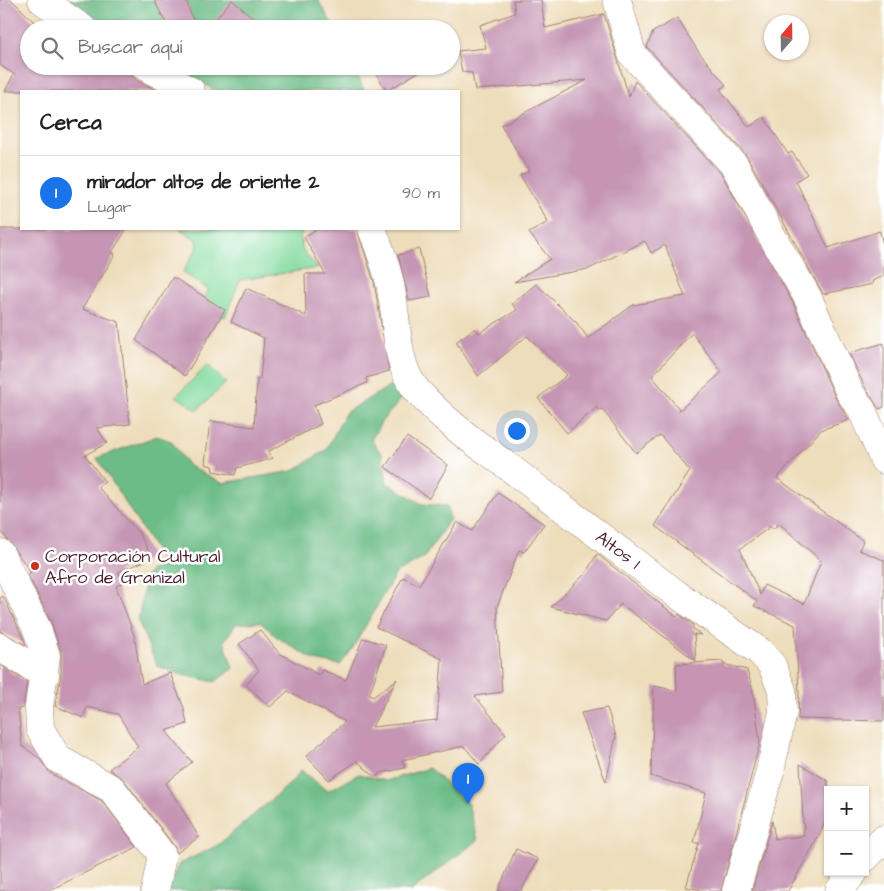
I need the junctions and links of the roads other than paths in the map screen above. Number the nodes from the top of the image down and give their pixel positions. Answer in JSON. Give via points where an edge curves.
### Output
{"nodes":[{"id":1,"x":42,"y":0,"type":"edge"},
{"id":2,"x":618,"y":0,"type":"edge"},
{"id":3,"x":70,"y":20,"type":"edge"},
{"id":4,"x":161,"y":75,"type":"edge"},
{"id":5,"x":188,"y":90,"type":"edge"},
{"id":6,"x":372,"y":230,"type":"edge"},
{"id":7,"x":884,"y":460,"type":"edge"},
{"id":8,"x":0,"y":553,"type":"edge"},
{"id":9,"x":0,"y":647,"type":"edge"},
{"id":10,"x":45,"y":675,"type":"junction"},
{"id":11,"x":884,"y":839,"type":"edge"},
{"id":12,"x":869,"y":854,"type":"edge"},
{"id":13,"x":851,"y":876,"type":"edge"},
{"id":14,"x":155,"y":891,"type":"edge"},
{"id":15,"x":736,"y":891,"type":"edge"},
{"id":16,"x":839,"y":891,"type":"edge"}],
"edges":[{"from":1,"to":3,"type":"street"},
{"from":2,"to":7,"type":"street","via":[[632,54],[735,166],[806,296]]},
{"from":4,"to":5,"type":"street"},
{"from":6,"to":15,"type":"street","name":"Altos 1","via":[[392,293],[398,342],[408,378],[422,395],[471,441],[675,593],[759,651],[772,665],[782,690],[783,712]]},
{"from":8,"to":10,"type":"street","via":[[37,629],[46,656]]},
{"from":9,"to":10,"type":"street"},
{"from":10,"to":14,"type":"street","via":[[39,708],[40,729],[58,759],[112,789],[162,854]]},
{"from":11,"to":12,"type":"street"},
{"from":13,"to":16,"type":"street"}]}
